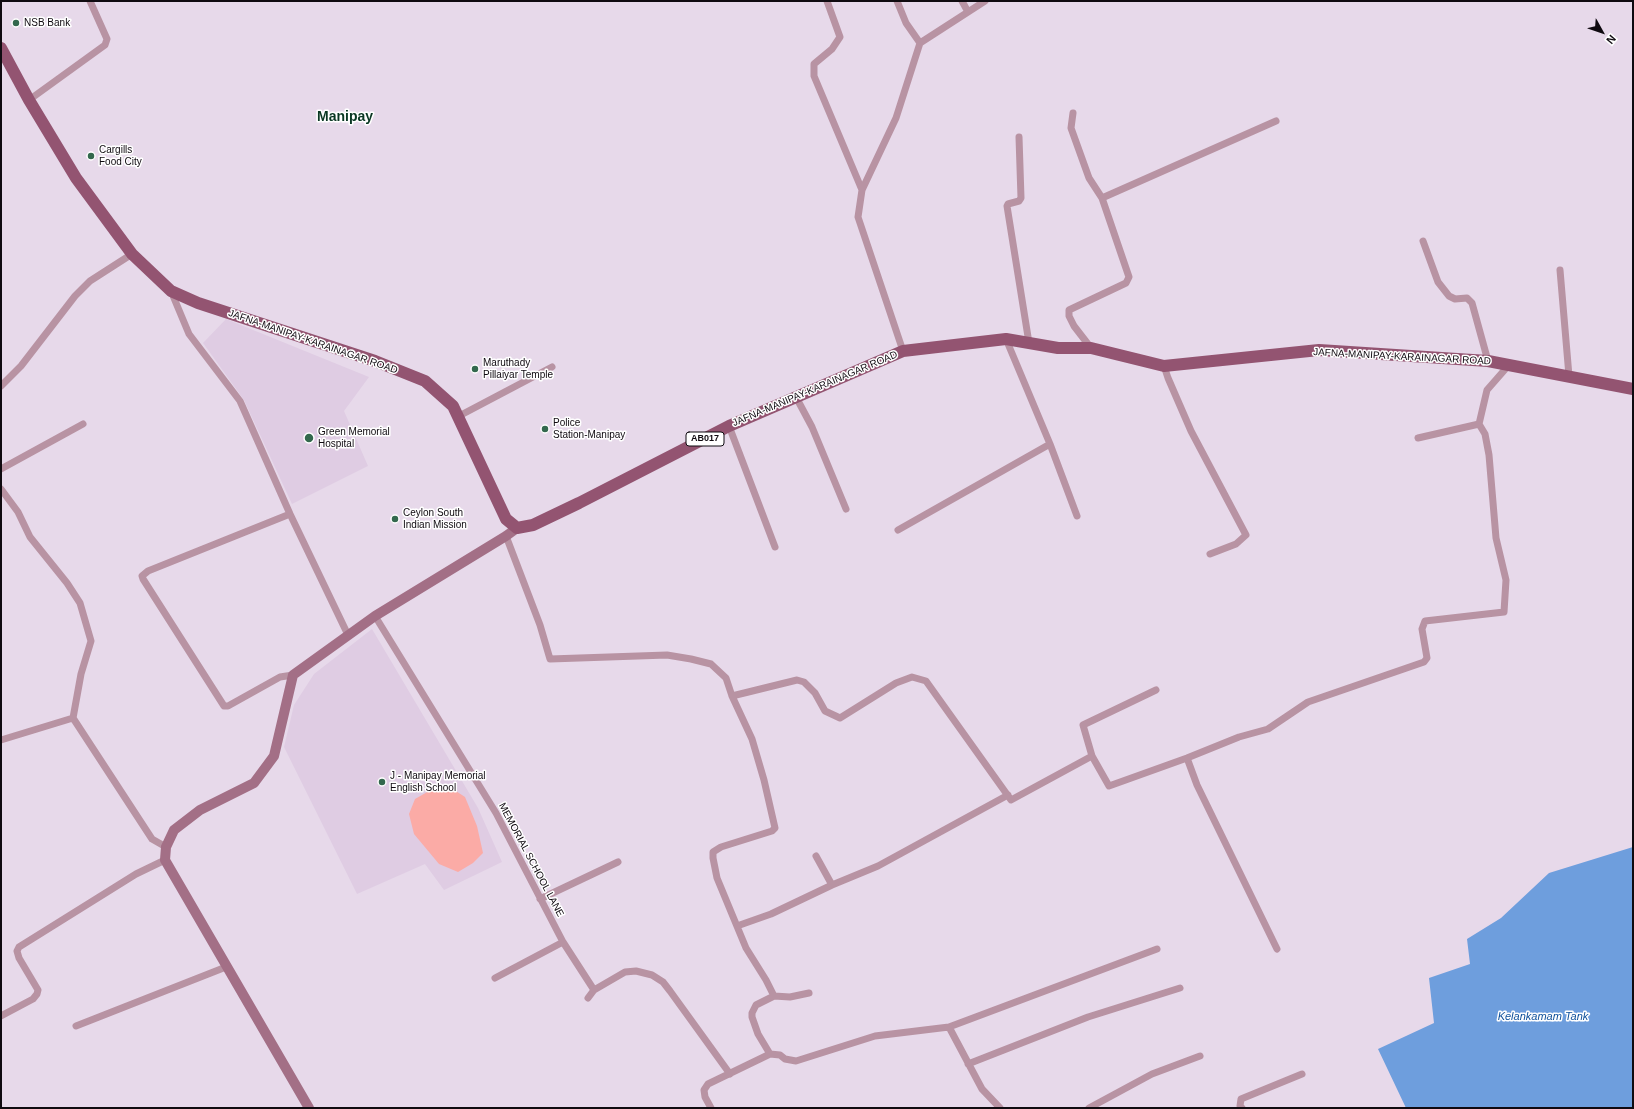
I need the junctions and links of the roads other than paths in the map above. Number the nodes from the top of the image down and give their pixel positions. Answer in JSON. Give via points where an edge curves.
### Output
{"nodes":[{"id":1,"x":90,"y":1,"type":"edge"},
{"id":2,"x":827,"y":1,"type":"edge"},
{"id":3,"x":897,"y":1,"type":"edge"},
{"id":4,"x":962,"y":1,"type":"edge"},
{"id":5,"x":985,"y":1,"type":"edge"},
{"id":6,"x":968,"y":12,"type":"junction"},
{"id":7,"x":920,"y":43,"type":"junction"},
{"id":8,"x":1,"y":48,"type":"edge"},
{"id":9,"x":29,"y":100,"type":"junction"},
{"id":10,"x":1073,"y":113,"type":"dead end"},
{"id":11,"x":1276,"y":121,"type":"dead end"},
{"id":12,"x":1020,"y":137,"type":"dead end"},
{"id":13,"x":862,"y":190,"type":"junction"},
{"id":14,"x":1102,"y":198,"type":"junction"},
{"id":15,"x":1423,"y":241,"type":"dead end"},
{"id":16,"x":132,"y":254,"type":"junction"},
{"id":17,"x":1560,"y":270,"type":"dead end"},
{"id":18,"x":171,"y":291,"type":"junction"},
{"id":19,"x":1006,"y":339,"type":"junction"},
{"id":20,"x":1029,"y":343,"type":"junction"},
{"id":21,"x":1091,"y":348,"type":"junction"},
{"id":22,"x":903,"y":351,"type":"junction"},
{"id":23,"x":1488,"y":361,"type":"junction"},
{"id":24,"x":1164,"y":366,"type":"junction"},
{"id":25,"x":1508,"y":366,"type":"junction"},
{"id":26,"x":552,"y":367,"type":"dead end"},
{"id":27,"x":1569,"y":376,"type":"junction"},
{"id":28,"x":1,"y":386,"type":"edge"},
{"id":29,"x":1633,"y":389,"type":"edge"},
{"id":30,"x":796,"y":397,"type":"junction"},
{"id":31,"x":459,"y":416,"type":"junction"},
{"id":32,"x":83,"y":424,"type":"dead end"},
{"id":33,"x":1480,"y":424,"type":"junction"},
{"id":34,"x":729,"y":426,"type":"junction"},
{"id":35,"x":1418,"y":438,"type":"dead end"},
{"id":36,"x":1050,"y":444,"type":"junction"},
{"id":37,"x":1,"y":469,"type":"edge"},
{"id":38,"x":1,"y":489,"type":"edge"},
{"id":39,"x":846,"y":509,"type":"dead end"},
{"id":40,"x":290,"y":514,"type":"junction"},
{"id":41,"x":1077,"y":516,"type":"dead end"},
{"id":42,"x":517,"y":528,"type":"junction"},
{"id":43,"x":898,"y":530,"type":"dead end"},
{"id":44,"x":506,"y":536,"type":"junction"},
{"id":45,"x":775,"y":547,"type":"dead end"},
{"id":46,"x":1210,"y":554,"type":"dead end"},
{"id":47,"x":375,"y":616,"type":"junction"},
{"id":48,"x":348,"y":635,"type":"junction"},
{"id":49,"x":293,"y":675,"type":"junction"},
{"id":50,"x":1156,"y":690,"type":"dead end"},
{"id":51,"x":732,"y":696,"type":"junction"},
{"id":52,"x":73,"y":718,"type":"junction"},
{"id":53,"x":1,"y":740,"type":"edge"},
{"id":54,"x":1092,"y":756,"type":"junction"},
{"id":55,"x":1187,"y":758,"type":"junction"},
{"id":56,"x":1008,"y":795,"type":"junction"},
{"id":57,"x":166,"y":846,"type":"junction"},
{"id":58,"x":816,"y":856,"type":"dead end"},
{"id":59,"x":165,"y":860,"type":"junction"},
{"id":60,"x":618,"y":862,"type":"dead end"},
{"id":61,"x":832,"y":885,"type":"junction"},
{"id":62,"x":540,"y":899,"type":"junction"},
{"id":63,"x":737,"y":926,"type":"junction"},
{"id":64,"x":563,"y":942,"type":"junction"},
{"id":65,"x":1277,"y":949,"type":"dead end"},
{"id":66,"x":1156,"y":950,"type":"dead end"},
{"id":67,"x":226,"y":967,"type":"junction"},
{"id":68,"x":495,"y":978,"type":"dead end"},
{"id":69,"x":1180,"y":988,"type":"dead end"},
{"id":70,"x":594,"y":990,"type":"junction"},
{"id":71,"x":809,"y":993,"type":"dead end"},
{"id":72,"x":774,"y":996,"type":"junction"},
{"id":73,"x":588,"y":998,"type":"dead end"},
{"id":74,"x":1,"y":1016,"type":"edge"},
{"id":75,"x":76,"y":1026,"type":"dead end"},
{"id":76,"x":949,"y":1027,"type":"junction"},
{"id":77,"x":770,"y":1054,"type":"junction"},
{"id":78,"x":1200,"y":1056,"type":"dead end"},
{"id":79,"x":968,"y":1064,"type":"junction"},
{"id":80,"x":730,"y":1074,"type":"junction"},
{"id":81,"x":1302,"y":1074,"type":"dead end"},
{"id":82,"x":309,"y":1108,"type":"edge"},
{"id":83,"x":711,"y":1108,"type":"edge"},
{"id":84,"x":1000,"y":1108,"type":"edge"},
{"id":85,"x":1089,"y":1108,"type":"edge"},
{"id":86,"x":1242,"y":1108,"type":"edge"}],
"edges":[{"from":1,"to":9,"type":"street","via":[[107,38],[106,45]]},
{"from":2,"to":13,"type":"street","via":[[840,37],[832,49],[814,64],[814,76]]},
{"from":3,"to":7,"type":"street","via":[[906,23]]},
{"from":4,"to":6,"type":"street"},
{"from":5,"to":6,"type":"street"},
{"from":6,"to":7,"type":"street"},
{"from":7,"to":13,"type":"street","via":[[896,118]]},
{"from":8,"to":9,"type":"main road","name":"JAFNA-MANIPAY-KARAINAGAR ROAD"},
{"from":9,"to":16,"type":"main road","name":"JAFNA-MANIPAY-KARAINAGAR ROAD","via":[[76,178]]},
{"from":10,"to":14,"type":"street","via":[[1071,128],[1089,178]]},
{"from":11,"to":14,"type":"street"},
{"from":12,"to":20,"type":"street","via":[[1021,198],[1007,206]]},
{"from":13,"to":22,"type":"street","via":[[858,217]]},
{"from":14,"to":21,"type":"street","via":[[1129,277],[1126,283],[1069,310],[1074,326]]},
{"from":15,"to":23,"type":"street","via":[[1438,282],[1449,296],[1455,299],[1467,298],[1472,303]]},
{"from":16,"to":18,"type":"main road","name":"JAFNA-MANIPAY-KARAINAGAR ROAD"},
{"from":16,"to":28,"type":"street","via":[[90,281],[75,296],[21,366]]},
{"from":17,"to":27,"type":"street"},
{"from":18,"to":31,"type":"main road","name":"JAFNA-MANIPAY-KARAINAGAR ROAD","via":[[198,303],[375,361],[425,381],[453,406]]},
{"from":18,"to":40,"type":"street","via":[[190,334],[240,401]]},
{"from":19,"to":20,"type":"main road","name":"JAFNA-MANIPAY-KARAINAGAR ROAD","number":"AB017"},
{"from":19,"to":22,"type":"main road","name":"JAFNA-MANIPAY-KARAINAGAR ROAD","number":"AB017"},
{"from":19,"to":36,"type":"street"},
{"from":20,"to":21,"type":"main road","name":"JAFNA-MANIPAY-KARAINAGAR ROAD","number":"AB017","via":[[1058,348]]},
{"from":21,"to":24,"type":"main road","name":"JAFNA-MANIPAY-KARAINAGAR ROAD","number":"AB017"},
{"from":22,"to":30,"type":"main road","name":"JAFNA-MANIPAY-KARAINAGAR ROAD","number":"AB017"},
{"from":23,"to":24,"type":"main road","name":"JAFNA-MANIPAY-KARAINAGAR ROAD","number":"AB017","via":[[1319,350]]},
{"from":23,"to":25,"type":"main road","name":"JAFNA-MANIPAY-KARAINAGAR ROAD","number":"AB017"},
{"from":24,"to":46,"type":"street","via":[[1191,431],[1246,535],[1236,544]]},
{"from":25,"to":27,"type":"main road","name":"JAFNA-MANIPAY-KARAINAGAR ROAD","number":"AB017"},
{"from":25,"to":33,"type":"street","via":[[1487,390]]},
{"from":26,"to":31,"type":"street"},
{"from":27,"to":29,"type":"main road","name":"JAFNA-MANIPAY-KARAINAGAR ROAD","number":"AB017"},
{"from":30,"to":34,"type":"main road","name":"JAFNA-MANIPAY-KARAINAGAR ROAD","number":"AB017"},
{"from":30,"to":39,"type":"street","via":[[812,427]]},
{"from":31,"to":42,"type":"main road","name":"JAFNA-MANIPAY-KARAINAGAR ROAD","via":[[506,519]]},
{"from":32,"to":37,"type":"street"},
{"from":33,"to":35,"type":"street"},
{"from":33,"to":55,"type":"street","via":[[1490,455],[1496,538],[1506,580],[1504,612],[1425,621],[1422,629],[1427,658],[1424,662],[1308,702],[1268,729],[1239,737]]},
{"from":34,"to":42,"type":"main road","name":"JAFNA-MANIPAY-KARAINAGAR ROAD","number":"AB017","via":[[579,504],[533,525]]},
{"from":34,"to":45,"type":"street"},
{"from":36,"to":41,"type":"street"},
{"from":36,"to":43,"type":"street"},
{"from":38,"to":52,"type":"street","via":[[18,512],[30,537],[80,603],[91,641],[81,674]]},
{"from":40,"to":48,"type":"street"},
{"from":40,"to":49,"type":"street","via":[[148,571],[142,576],[224,706],[280,678]]},
{"from":42,"to":44,"type":"street"},
{"from":44,"to":47,"type":"street"},
{"from":44,"to":51,"type":"street","via":[[540,625],[550,659],[667,655],[691,659],[711,664],[726,678]]},
{"from":47,"to":48,"type":"street"},
{"from":47,"to":62,"type":"street","name":"MEMORIAL SCHOOL LANE","via":[[496,813]]},
{"from":48,"to":49,"type":"street"},
{"from":49,"to":57,"type":"street","via":[[274,756],[254,783],[200,810],[174,830]]},
{"from":50,"to":54,"type":"street","via":[[1083,725]]},
{"from":51,"to":56,"type":"street","via":[[797,680],[804,682],[815,693],[825,711],[840,718],[896,683],[912,677],[926,681]]},
{"from":51,"to":63,"type":"street","via":[[752,739],[774,828],[768,833],[721,847],[713,852],[717,878]]},
{"from":52,"to":53,"type":"street"},
{"from":52,"to":57,"type":"street","via":[[152,839]]},
{"from":54,"to":55,"type":"street","via":[[1109,786]]},
{"from":54,"to":56,"type":"street","via":[[1011,800]]},
{"from":55,"to":65,"type":"street","via":[[1197,785]]},
{"from":56,"to":61,"type":"street","via":[[878,866]]},
{"from":57,"to":59,"type":"street"},
{"from":58,"to":61,"type":"street"},
{"from":59,"to":67,"type":"street"},
{"from":59,"to":74,"type":"street","via":[[136,874],[19,947],[19,958],[38,990],[37,994],[33,999]]},
{"from":60,"to":62,"type":"street"},
{"from":61,"to":63,"type":"street","via":[[771,914]]},
{"from":62,"to":64,"type":"street","name":"MEMORIAL SCHOOL LANE"},
{"from":63,"to":72,"type":"street","via":[[746,948]]},
{"from":64,"to":68,"type":"street"},
{"from":64,"to":70,"type":"street","name":"MEMORIAL SCHOOL LANE"},
{"from":66,"to":76,"type":"street"},
{"from":67,"to":75,"type":"street"},
{"from":67,"to":82,"type":"street"},
{"from":69,"to":79,"type":"street","via":[[1088,1017]]},
{"from":70,"to":73,"type":"street"},
{"from":70,"to":80,"type":"street","via":[[625,972],[636,971],[652,975],[663,982]]},
{"from":71,"to":72,"type":"street","via":[[790,997]]},
{"from":72,"to":77,"type":"street","via":[[756,1005],[752,1012],[755,1028]]},
{"from":76,"to":77,"type":"street","via":[[875,1036],[796,1061]]},
{"from":76,"to":79,"type":"street"},
{"from":77,"to":80,"type":"street"},
{"from":78,"to":85,"type":"street","via":[[1152,1074]]},
{"from":79,"to":84,"type":"street","via":[[982,1089]]},
{"from":80,"to":83,"type":"street","via":[[706,1087],[705,1097]]},
{"from":81,"to":86,"type":"street","via":[[1241,1099]]}]}
